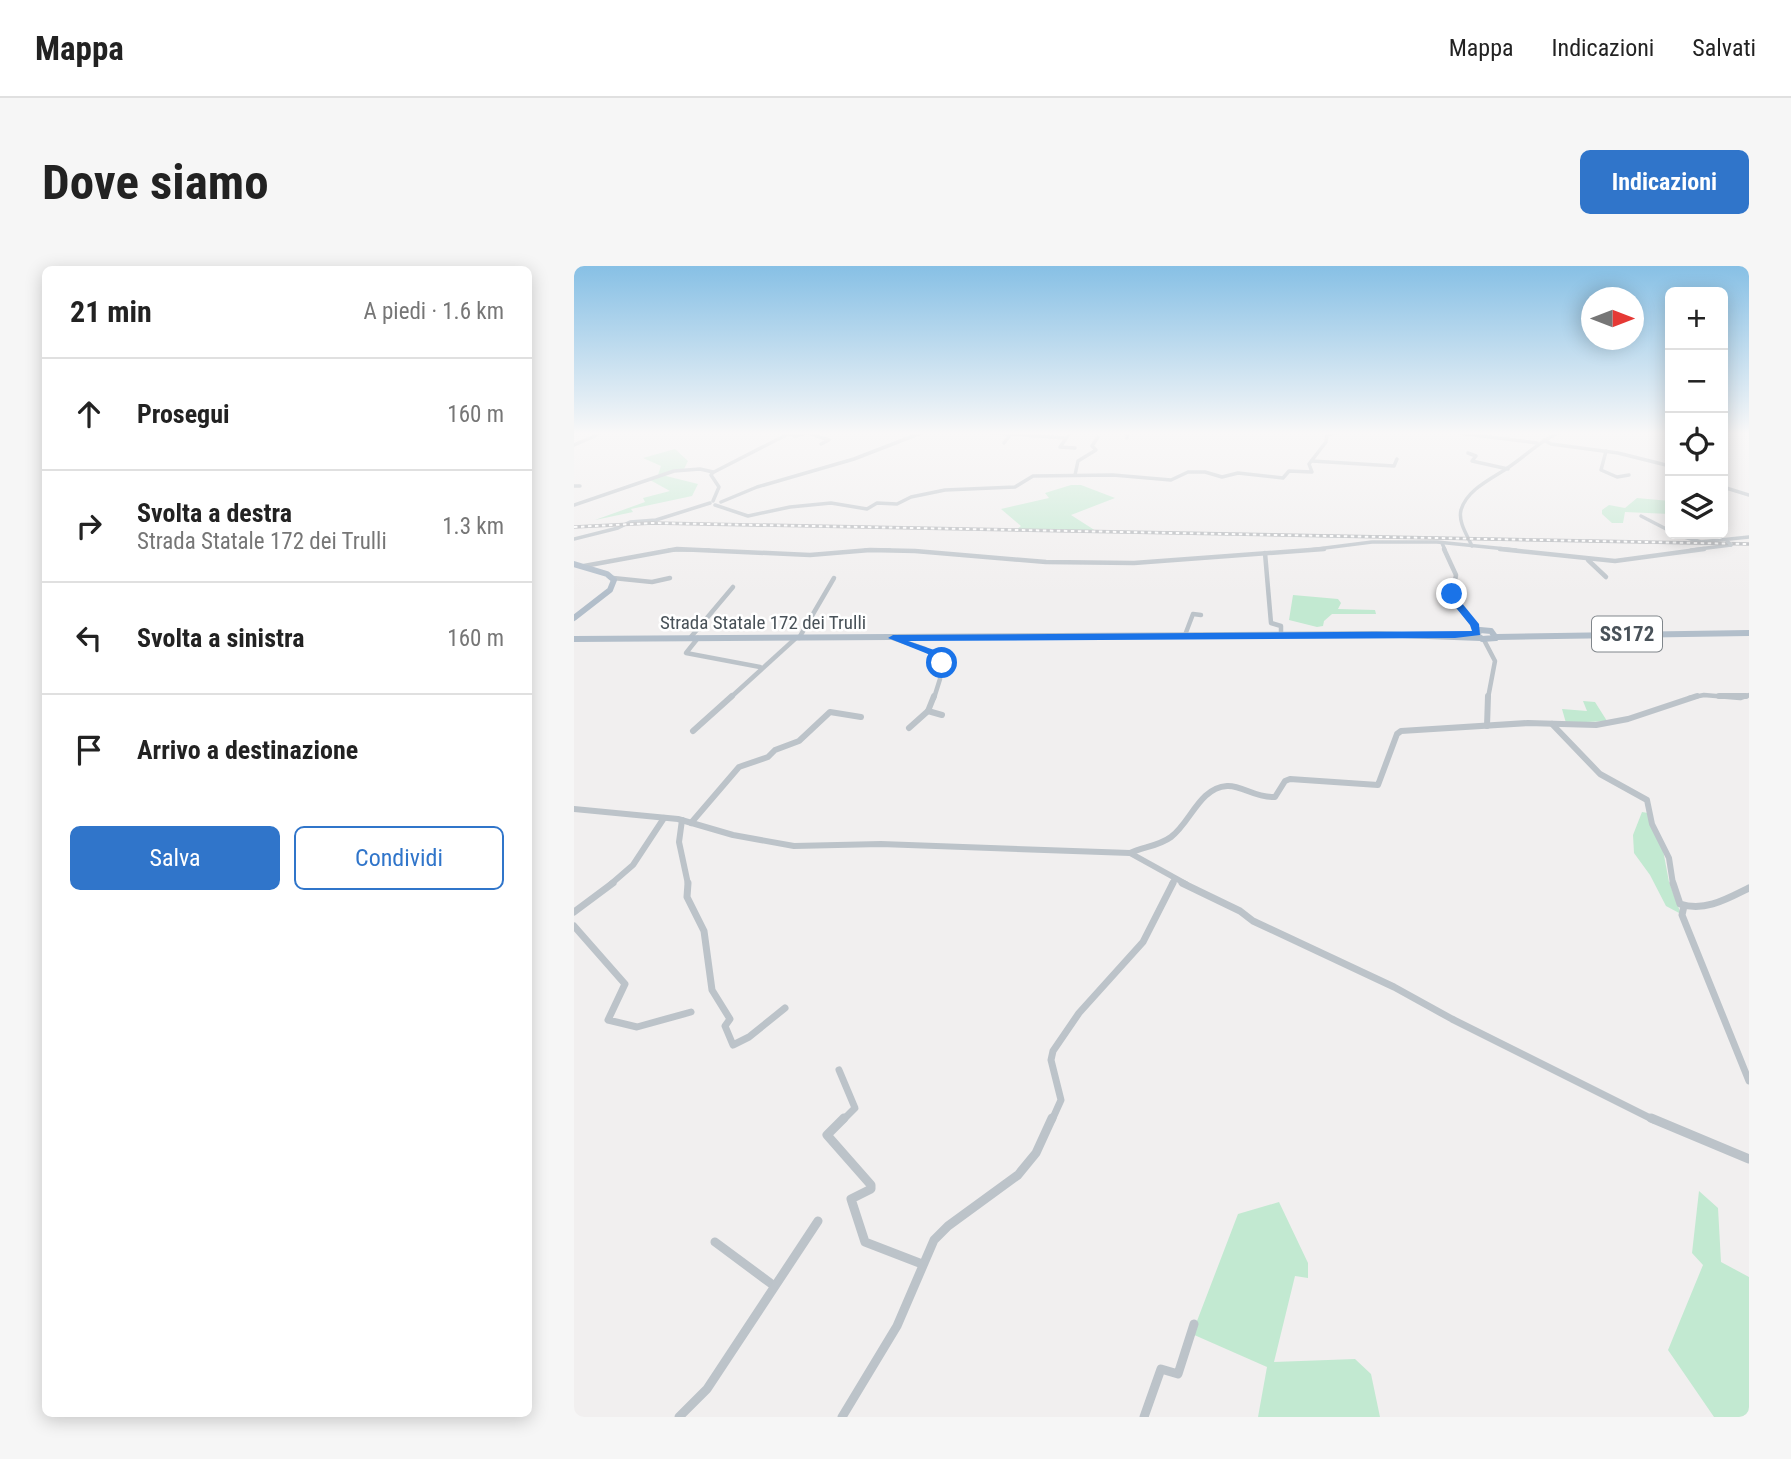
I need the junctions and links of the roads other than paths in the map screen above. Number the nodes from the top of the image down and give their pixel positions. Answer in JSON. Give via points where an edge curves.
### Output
{"nodes":[{"id":1,"x":629,"y":487,"type":"edge"},
{"id":2,"x":719,"y":487,"type":"edge"},
{"id":3,"x":758,"y":487,"type":"edge"},
{"id":4,"x":1014,"y":487,"type":"edge"},
{"id":5,"x":1477,"y":487,"type":"edge"},
{"id":6,"x":1728,"y":489,"type":"edge"},
{"id":7,"x":1749,"y":495,"type":"edge"},
{"id":8,"x":716,"y":502,"type":"junction"},
{"id":9,"x":574,"y":505,"type":"edge"},
{"id":10,"x":1642,"y":516,"type":"dead end"},
{"id":11,"x":1665,"y":529,"type":"edge"},
{"id":12,"x":1749,"y":537,"type":"edge"},
{"id":13,"x":1682,"y":539,"type":"edge"},
{"id":14,"x":574,"y":540,"type":"edge"},
{"id":15,"x":1442,"y":543,"type":"junction"},
{"id":16,"x":1729,"y":543,"type":"junction"},
{"id":17,"x":1472,"y":546,"type":"junction"},
{"id":18,"x":1265,"y":553,"type":"junction"},
{"id":19,"x":1588,"y":559,"type":"junction"},
{"id":20,"x":574,"y":565,"type":"edge"},
{"id":21,"x":583,"y":566,"type":"junction"},
{"id":22,"x":1606,"y":577,"type":"dead end"},
{"id":23,"x":613,"y":578,"type":"junction"},
{"id":24,"x":670,"y":578,"type":"dead end"},
{"id":25,"x":834,"y":578,"type":"dead end"},
{"id":26,"x":733,"y":587,"type":"dead end"},
{"id":27,"x":1201,"y":615,"type":"dead end"},
{"id":28,"x":574,"y":618,"type":"edge"},
{"id":29,"x":1480,"y":633,"type":"junction"},
{"id":30,"x":1749,"y":633,"type":"edge"},
{"id":31,"x":1185,"y":635,"type":"junction"},
{"id":32,"x":1281,"y":635,"type":"junction"},
{"id":33,"x":1495,"y":637,"type":"junction"},
{"id":34,"x":690,"y":638,"type":"junction"},
{"id":35,"x":698,"y":638,"type":"junction"},
{"id":36,"x":797,"y":638,"type":"junction"},
{"id":37,"x":893,"y":638,"type":"junction"},
{"id":38,"x":574,"y":639,"type":"edge"},
{"id":39,"x":1490,"y":648,"type":"junction"},
{"id":40,"x":760,"y":667,"type":"junction"},
{"id":41,"x":1749,"y":695,"type":"edge"},
{"id":42,"x":928,"y":711,"type":"junction"},
{"id":43,"x":943,"y":715,"type":"dead end"},
{"id":44,"x":861,"y":717,"type":"dead end"},
{"id":45,"x":1552,"y":724,"type":"junction"},
{"id":46,"x":1488,"y":726,"type":"junction"},
{"id":47,"x":909,"y":728,"type":"dead end"},
{"id":48,"x":693,"y":731,"type":"dead end"},
{"id":49,"x":574,"y":809,"type":"edge"},
{"id":50,"x":664,"y":818,"type":"junction"},
{"id":51,"x":682,"y":820,"type":"junction"},
{"id":52,"x":691,"y":823,"type":"junction"},
{"id":53,"x":1130,"y":853,"type":"junction"},
{"id":54,"x":1175,"y":879,"type":"junction"},
{"id":55,"x":1749,"y":888,"type":"edge"},
{"id":56,"x":1684,"y":906,"type":"junction"},
{"id":57,"x":574,"y":912,"type":"edge"},
{"id":58,"x":574,"y":926,"type":"edge"},
{"id":59,"x":786,"y":1008,"type":"dead end"},
{"id":60,"x":691,"y":1012,"type":"dead end"},
{"id":61,"x":839,"y":1070,"type":"dead end"},
{"id":62,"x":1749,"y":1081,"type":"edge"},
{"id":63,"x":1749,"y":1158,"type":"edge"},
{"id":64,"x":818,"y":1221,"type":"dead end"},
{"id":65,"x":715,"y":1242,"type":"dead end"},
{"id":66,"x":922,"y":1264,"type":"junction"},
{"id":67,"x":773,"y":1285,"type":"junction"},
{"id":68,"x":1194,"y":1324,"type":"dead end"},
{"id":69,"x":680,"y":1417,"type":"edge"},
{"id":70,"x":842,"y":1417,"type":"edge"},
{"id":71,"x":1144,"y":1417,"type":"edge"}],
"edges":[{"from":1,"to":9,"type":"street"},
{"from":2,"to":8,"type":"street"},
{"from":3,"to":8,"type":"street"},
{"from":4,"to":8,"type":"street","via":[[921,494],[867,509],[831,503],[748,516]]},
{"from":5,"to":17,"type":"street","via":[[1461,509],[1461,523]]},
{"from":6,"to":7,"type":"street"},
{"from":8,"to":14,"type":"street"},
{"from":10,"to":11,"type":"street"},
{"from":12,"to":16,"type":"street"},
{"from":13,"to":16,"type":"street"},
{"from":15,"to":17,"type":"street"},
{"from":15,"to":18,"type":"street","via":[[1372,542]]},
{"from":15,"to":29,"type":"street","via":[[1455,574],[1452,597]]},
{"from":16,"to":19,"type":"street","via":[[1626,561]]},
{"from":17,"to":19,"type":"street"},
{"from":18,"to":21,"type":"street","via":[[1134,563],[1046,562],[915,551],[810,555],[677,549]]},
{"from":18,"to":32,"type":"street","via":[[1269,614],[1271,623],[1282,628]]},
{"from":19,"to":22,"type":"street"},
{"from":20,"to":21,"type":"main road"},
{"from":21,"to":23,"type":"main road"},
{"from":23,"to":24,"type":"street","via":[[652,582]]},
{"from":23,"to":28,"type":"main road","via":[[610,590]]},
{"from":25,"to":36,"type":"street"},
{"from":26,"to":34,"type":"street"},
{"from":27,"to":31,"type":"street","via":[[1193,614]]},
{"from":29,"to":32,"type":"main road","name":"Strada Statale 172 dei Trulli"},
{"from":29,"to":33,"type":"main road","name":"Strada Statale 172 dei Trulli"},
{"from":29,"to":39,"type":"street"},
{"from":30,"to":33,"type":"main road","number":"SS172"},
{"from":31,"to":32,"type":"main road","name":"Strada Statale 172 dei Trulli"},
{"from":31,"to":37,"type":"main road","name":"Strada Statale 172 dei Trulli"},
{"from":33,"to":39,"type":"street"},
{"from":34,"to":35,"type":"main road","name":"Strada Statale 172 dei Trulli"},
{"from":34,"to":38,"type":"main road","name":"Strada Statale 172 dei Trulli"},
{"from":35,"to":36,"type":"main road","name":"Strada Statale 172 dei Trulli"},
{"from":35,"to":40,"type":"street","via":[[686,653]]},
{"from":36,"to":37,"type":"main road","name":"Strada Statale 172 dei Trulli"},
{"from":36,"to":40,"type":"street"},
{"from":37,"to":42,"type":"street","via":[[937,654],[942,663],[943,677]]},
{"from":39,"to":46,"type":"street","via":[[1495,661],[1489,683]]},
{"from":40,"to":48,"type":"street"},
{"from":41,"to":45,"type":"street","via":[[1704,695],[1596,725]]},
{"from":42,"to":43,"type":"street"},
{"from":42,"to":47,"type":"street"},
{"from":44,"to":52,"type":"street","via":[[830,712],[819,727],[783,749],[739,767]]},
{"from":45,"to":46,"type":"street"},
{"from":45,"to":56,"type":"street","via":[[1600,774],[1647,800],[1652,824],[1669,858],[1675,895]]},
{"from":46,"to":53,"type":"street","via":[[1401,731],[1378,785],[1290,779],[1275,797],[1265,798],[1224,787],[1203,799],[1169,839]]},
{"from":49,"to":50,"type":"street"},
{"from":50,"to":51,"type":"street"},
{"from":50,"to":57,"type":"street","via":[[633,865]]},
{"from":51,"to":52,"type":"street"},
{"from":51,"to":59,"type":"street","via":[[677,843],[690,887],[687,897],[704,931],[712,990],[730,1020],[725,1026],[733,1045]]},
{"from":52,"to":53,"type":"street","via":[[794,846],[881,844]]},
{"from":53,"to":54,"type":"street"},
{"from":54,"to":63,"type":"street","via":[[1619,1103]]},
{"from":54,"to":66,"type":"street","via":[[1143,942],[1079,1013],[1053,1051],[1061,1100],[1036,1153],[1018,1175],[940,1234]]},
{"from":55,"to":56,"type":"street","via":[[1715,904]]},
{"from":56,"to":62,"type":"street","via":[[1682,915]]},
{"from":58,"to":60,"type":"street","via":[[625,984],[608,1020],[637,1027]]},
{"from":61,"to":66,"type":"street","via":[[855,1108],[827,1135],[871,1185],[851,1199],[865,1242]]},
{"from":64,"to":67,"type":"street"},
{"from":65,"to":67,"type":"street"},
{"from":66,"to":70,"type":"street","via":[[897,1326]]},
{"from":67,"to":69,"type":"street","via":[[707,1389]]},
{"from":68,"to":71,"type":"street","via":[[1178,1374],[1161,1369]]}]}
